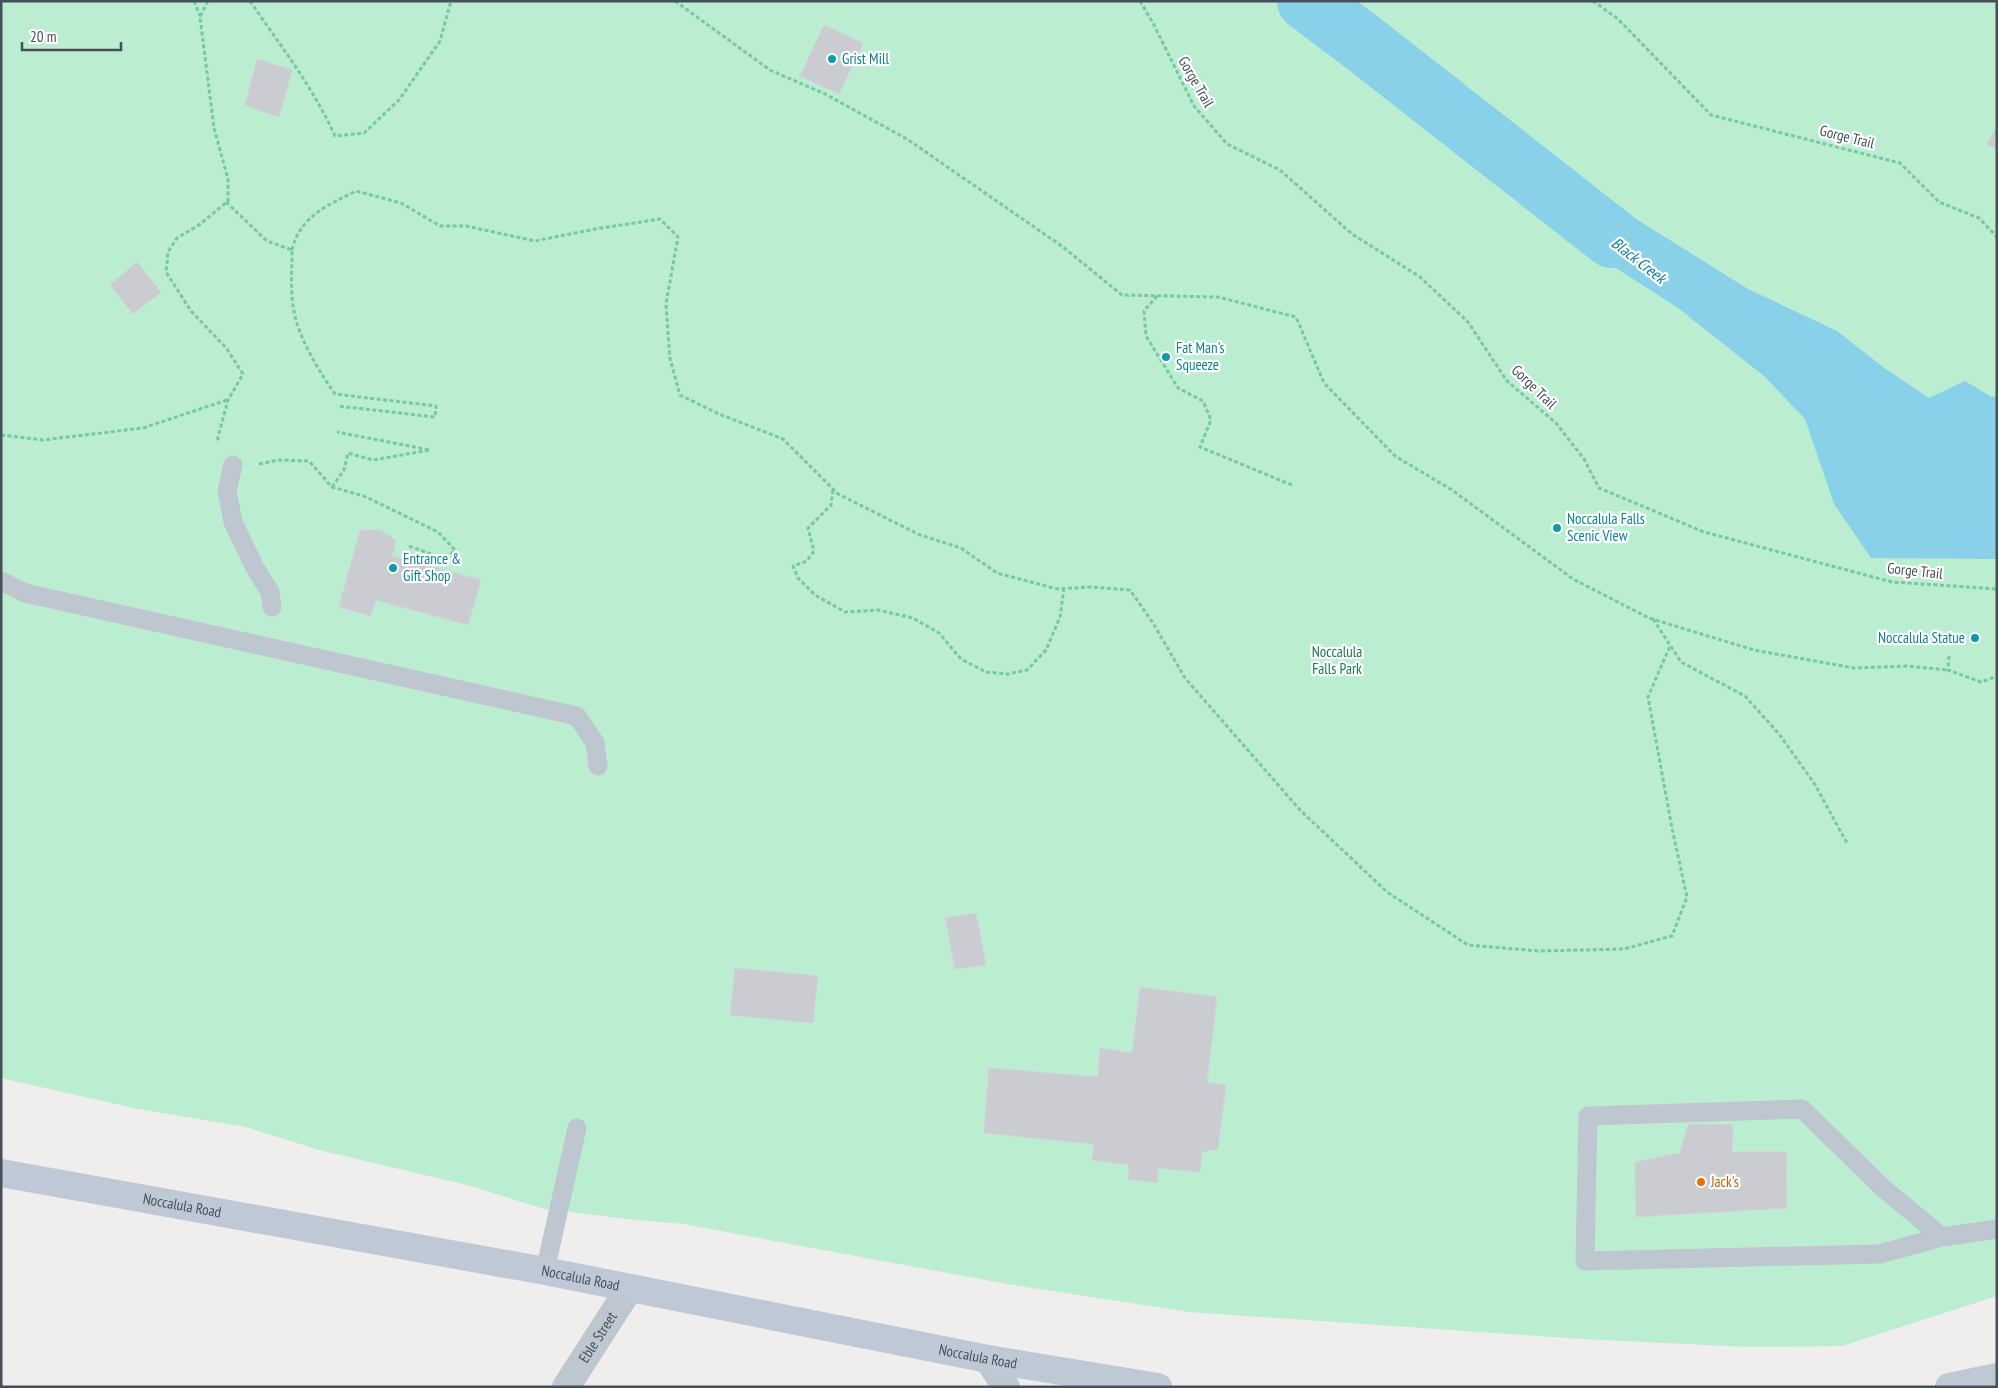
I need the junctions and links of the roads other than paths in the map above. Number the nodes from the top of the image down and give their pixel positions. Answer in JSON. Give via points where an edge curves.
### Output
{"nodes":[{"id":1,"x":233,"y":465,"type":"road end"},
{"id":2,"x":1,"y":581,"type":"edge"},
{"id":3,"x":272,"y":607,"type":"dead end"},
{"id":4,"x":598,"y":766,"type":"dead end"},
{"id":5,"x":577,"y":1128,"type":"dead end"},
{"id":6,"x":1,"y":1173,"type":"edge"},
{"id":7,"x":1997,"y":1229,"type":"edge"},
{"id":8,"x":1942,"y":1237,"type":"junction"},
{"id":9,"x":545,"y":1271,"type":"junction"},
{"id":10,"x":629,"y":1289,"type":"junction"},
{"id":11,"x":988,"y":1359,"type":"junction"},
{"id":12,"x":1997,"y":1377,"type":"edge"},
{"id":13,"x":566,"y":1387,"type":"edge"},
{"id":14,"x":1006,"y":1387,"type":"edge"},
{"id":15,"x":1158,"y":1387,"type":"edge"},
{"id":16,"x":1950,"y":1387,"type":"edge"}],
"edges":[{"from":1,"to":3,"type":"lane","via":[[227,491],[233,522],[270,592]]},
{"from":2,"to":4,"type":"lane","via":[[25,593],[577,716],[595,743]]},
{"from":5,"to":9,"type":"lane"},
{"from":6,"to":9,"type":"main road","name":"Noccalula Road"},
{"from":7,"to":8,"type":"lane"},
{"from":8,"to":8,"type":"lane","via":[[1883,1188],[1802,1109],[1588,1116],[1585,1261],[1879,1254]]},
{"from":9,"to":10,"type":"main road","name":"Noccalula Road"},
{"from":10,"to":11,"type":"main road","name":"Noccalula Road"},
{"from":10,"to":13,"type":"street","name":"Eble Street"},
{"from":11,"to":14,"type":"street"},
{"from":11,"to":15,"type":"main road","name":"Noccalula Road"},
{"from":12,"to":16,"type":"main road"}]}
